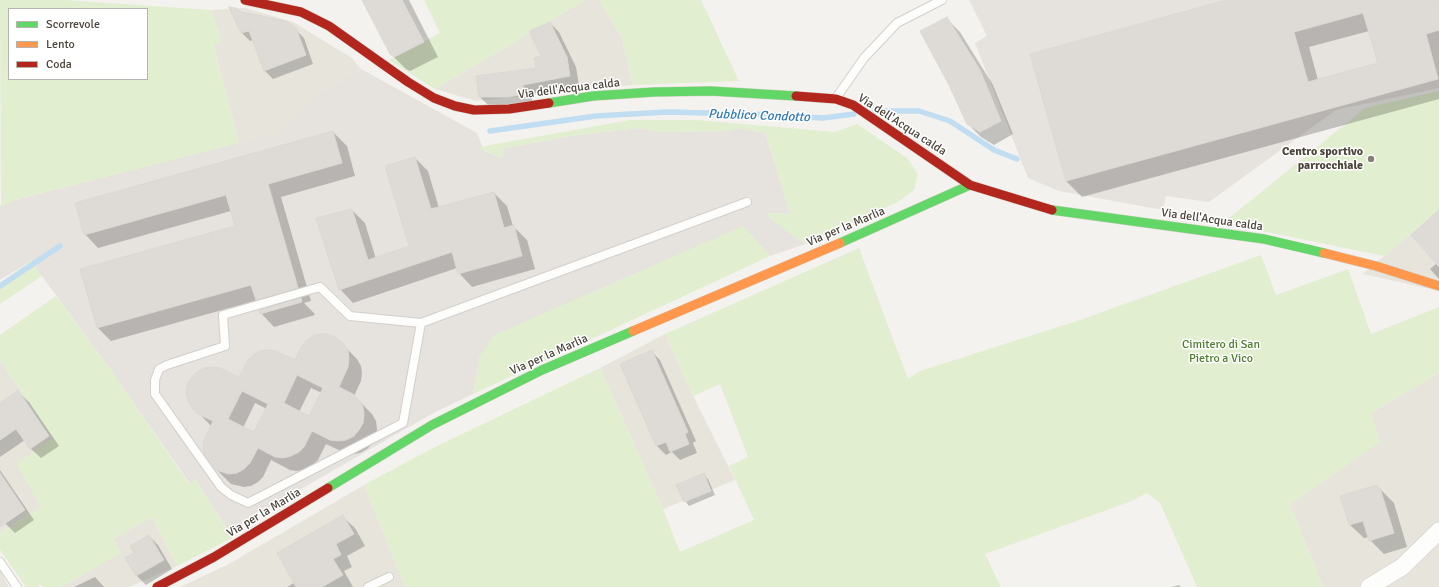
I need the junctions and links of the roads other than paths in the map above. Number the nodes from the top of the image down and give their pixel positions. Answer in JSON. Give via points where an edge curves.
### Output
{"nodes":[{"id":1,"x":244,"y":0,"type":"edge"},
{"id":2,"x":942,"y":0,"type":"edge"},
{"id":3,"x":836,"y":99,"type":"junction"},
{"id":4,"x":970,"y":185,"type":"junction"},
{"id":5,"x":747,"y":202,"type":"dead end"},
{"id":6,"x":1439,"y":286,"type":"edge"},
{"id":7,"x":421,"y":323,"type":"junction"},
{"id":8,"x":1439,"y":531,"type":"edge"},
{"id":9,"x":0,"y":562,"type":"edge"},
{"id":10,"x":389,"y":578,"type":"dead end"},
{"id":11,"x":17,"y":587,"type":"edge"},
{"id":12,"x":157,"y":587,"type":"edge"},
{"id":13,"x":368,"y":587,"type":"edge"},
{"id":14,"x":1369,"y":587,"type":"edge"}],
"edges":[{"from":1,"to":3,"type":"street","name":"Via dell'Acqua calda","via":[[301,9],[434,98],[474,110],[509,109],[593,96],[654,92],[711,91]]},
{"from":2,"to":3,"type":"lane","via":[[897,23],[864,58]]},
{"from":3,"to":4,"type":"street","name":"Via dell'Acqua calda","via":[[852,105],[878,121]]},
{"from":4,"to":6,"type":"street","name":"Via dell'Acqua calda","via":[[1056,211],[1264,239],[1376,266]]},
{"from":4,"to":12,"type":"street","name":"Via per la Marlia","via":[[535,374],[432,426],[214,557]]},
{"from":5,"to":7,"type":"lane"},
{"from":7,"to":7,"type":"lane","via":[[403,422],[248,503],[221,487],[155,394],[155,380],[159,370],[167,364],[224,346],[223,315],[320,287],[350,316]]},
{"from":8,"to":14,"type":"street","via":[[1402,567]]},
{"from":9,"to":11,"type":"lane"},
{"from":10,"to":13,"type":"lane"}]}
